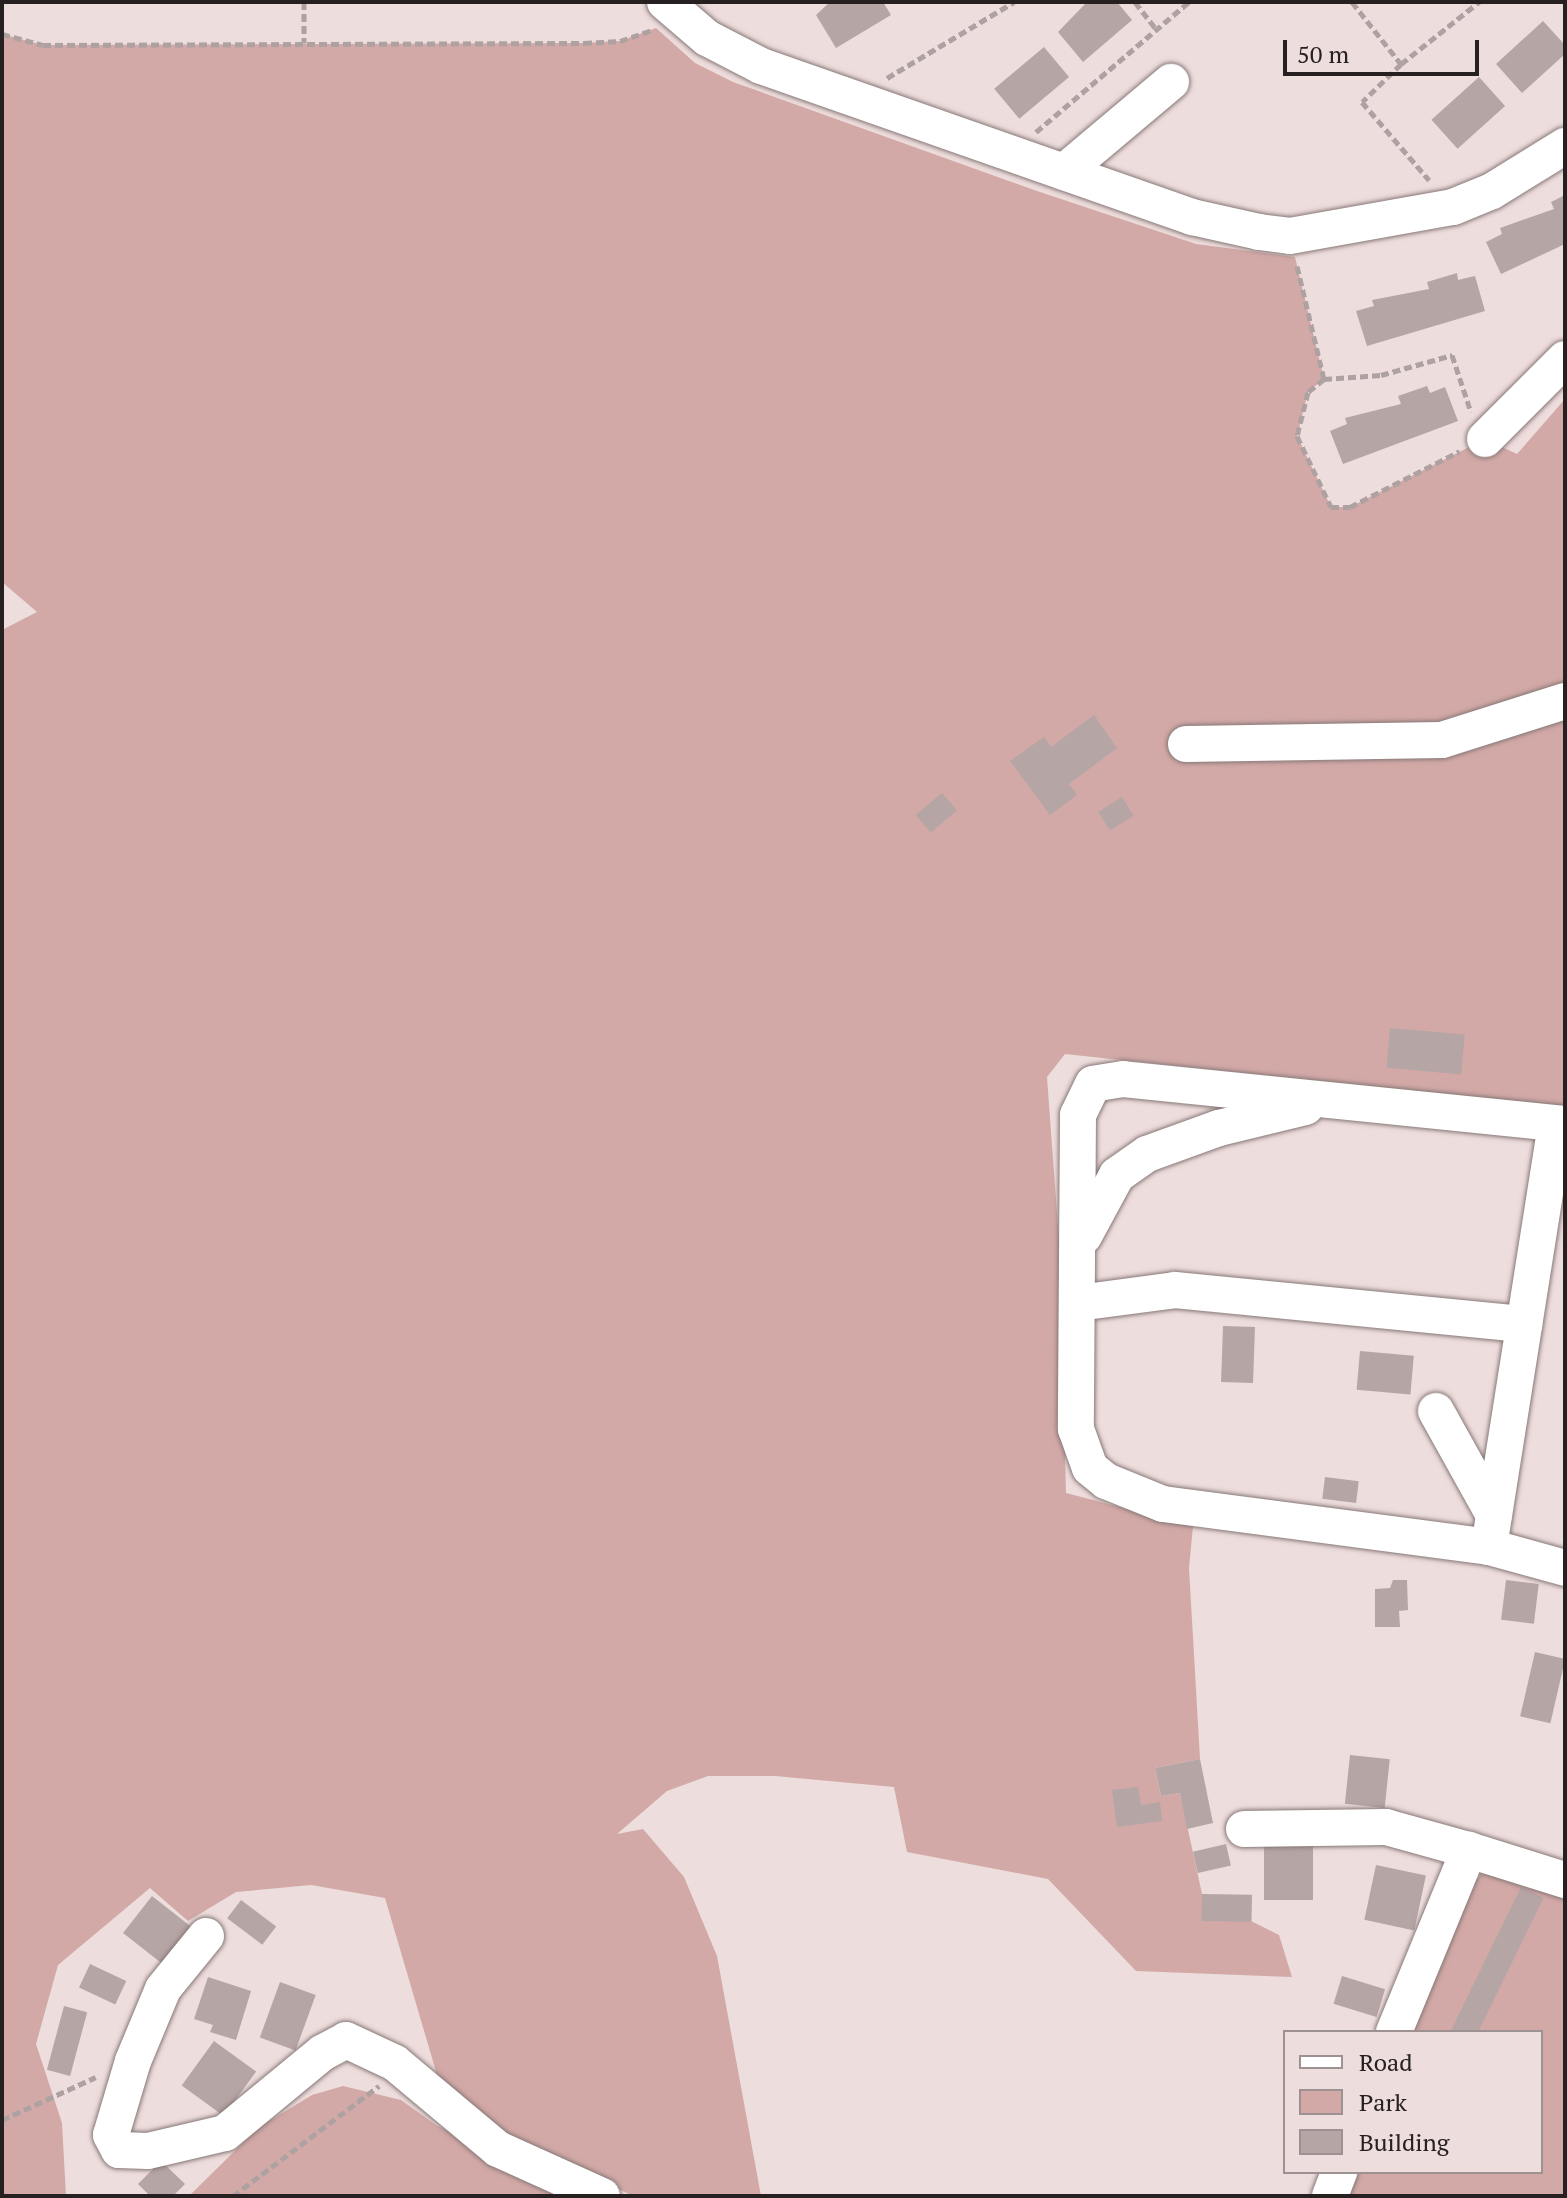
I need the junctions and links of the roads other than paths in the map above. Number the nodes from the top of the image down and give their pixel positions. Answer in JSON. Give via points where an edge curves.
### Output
{"nodes":[{"id":1,"x":673,"y":11,"type":"edge"},
{"id":2,"x":1171,"y":82,"type":"dead end"},
{"id":3,"x":1565,"y":146,"type":"edge"},
{"id":4,"x":1064,"y":172,"type":"junction"},
{"id":5,"x":1565,"y":359,"type":"edge"},
{"id":6,"x":1485,"y":439,"type":"road end"},
{"id":7,"x":1565,"y":701,"type":"edge"},
{"id":8,"x":1186,"y":744,"type":"dead end"},
{"id":9,"x":1329,"y":1102,"type":"junction"},
{"id":10,"x":1561,"y":1124,"type":"edge"},
{"id":11,"x":1078,"y":1248,"type":"junction"},
{"id":12,"x":1078,"y":1303,"type":"junction"},
{"id":13,"x":1524,"y":1324,"type":"junction"},
{"id":14,"x":1436,"y":1411,"type":"dead end"},
{"id":15,"x":1491,"y":1531,"type":"junction"},
{"id":16,"x":1565,"y":1568,"type":"edge"},
{"id":17,"x":1244,"y":1829,"type":"dead end"},
{"id":18,"x":1469,"y":1850,"type":"junction"},
{"id":19,"x":1565,"y":1880,"type":"edge"},
{"id":20,"x":206,"y":1936,"type":"dead end"},
{"id":21,"x":1395,"y":2030,"type":"edge"},
{"id":22,"x":1338,"y":2174,"type":"edge"},
{"id":23,"x":602,"y":2196,"type":"edge"},
{"id":24,"x":1330,"y":2196,"type":"edge"}],
"edges":[{"from":1,"to":4,"type":"street","via":[[761,66]]},
{"from":2,"to":4,"type":"street"},
{"from":3,"to":4,"type":"street","via":[[1492,191],[1453,207],[1290,236],[1192,217]]},
{"from":5,"to":6,"type":"street"},
{"from":7,"to":8,"type":"street","via":[[1442,740]]},
{"from":9,"to":10,"type":"street"},
{"from":9,"to":11,"type":"street","via":[[1219,1128],[1147,1154],[1106,1189]]},
{"from":9,"to":11,"type":"street","via":[[1110,1078],[1093,1084],[1078,1115]]},
{"from":10,"to":13,"type":"street"},
{"from":11,"to":12,"type":"street"},
{"from":12,"to":13,"type":"street","via":[[1175,1290]]},
{"from":12,"to":15,"type":"street","via":[[1076,1429],[1085,1460],[1106,1481],[1163,1504],[1202,1512]]},
{"from":13,"to":15,"type":"street"},
{"from":14,"to":15,"type":"street"},
{"from":15,"to":16,"type":"street"},
{"from":17,"to":18,"type":"street","via":[[1386,1827]]},
{"from":18,"to":19,"type":"street"},
{"from":18,"to":21,"type":"street"},
{"from":20,"to":23,"type":"street","via":[[163,1989],[133,2061],[112,2143],[129,2152],[225,2133],[322,2053],[346,2040],[381,2053],[498,2149]]},
{"from":22,"to":24,"type":"street"}]}
